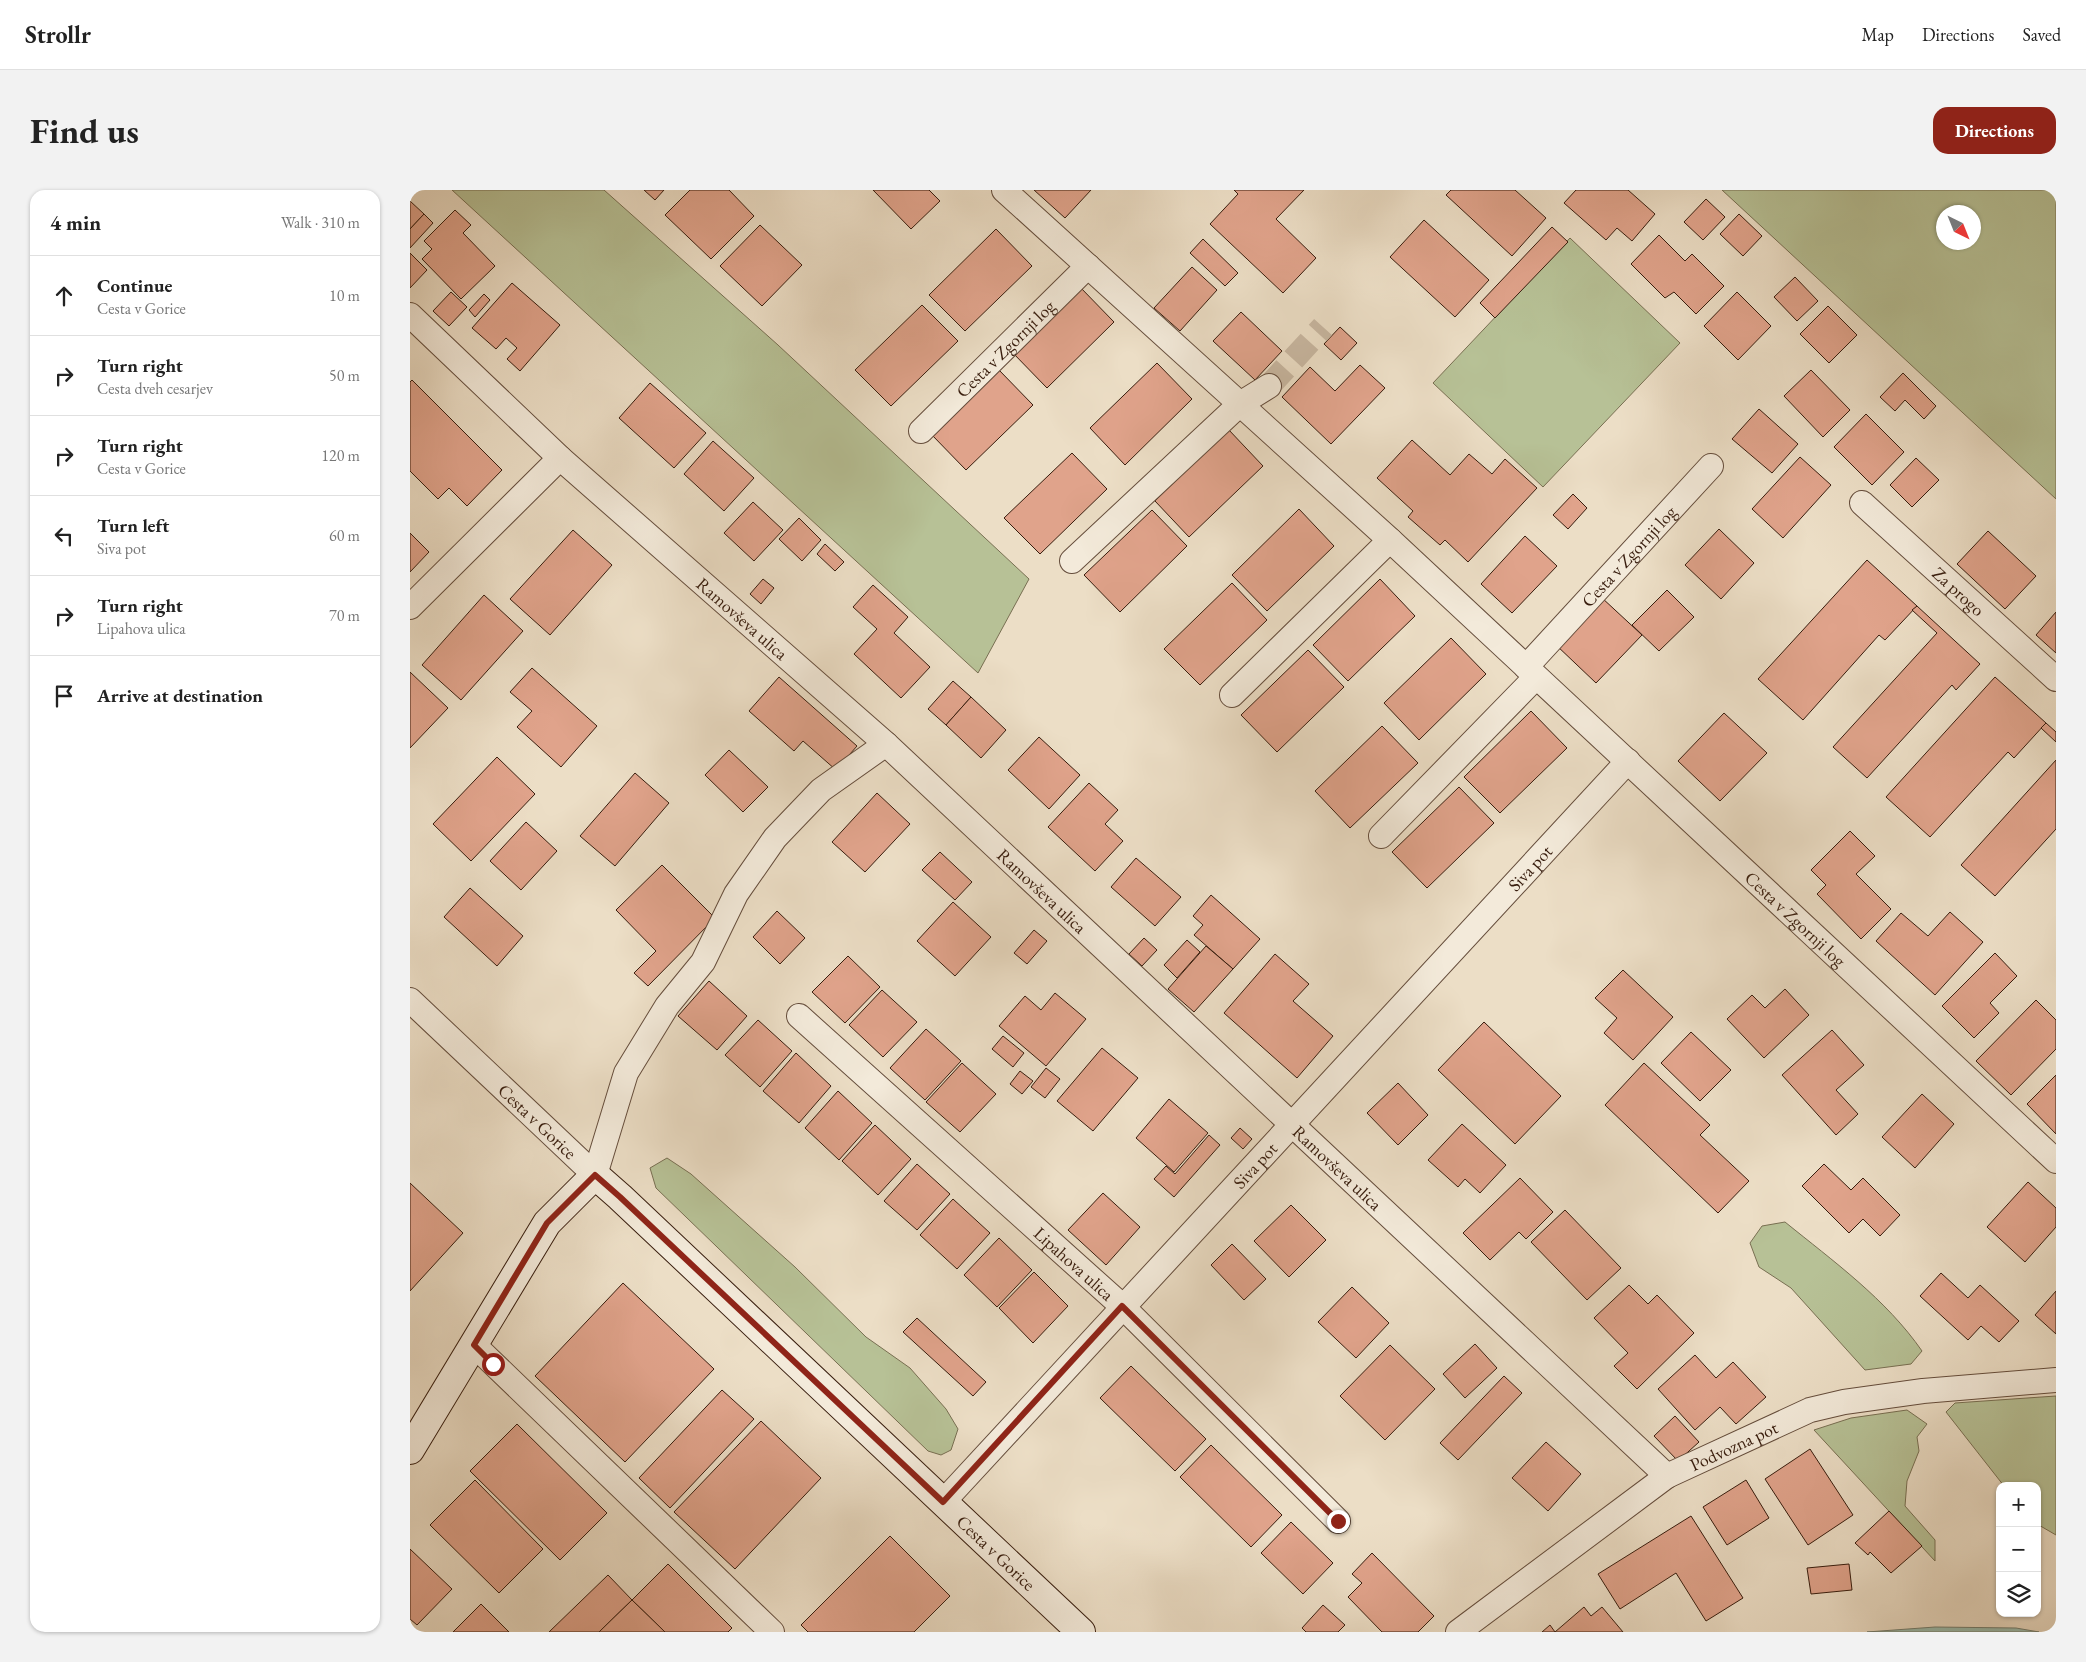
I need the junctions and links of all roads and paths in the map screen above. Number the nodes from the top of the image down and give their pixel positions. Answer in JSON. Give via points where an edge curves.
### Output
{"nodes":[{"id":1,"x":1004,"y":190,"type":"edge"},
{"id":2,"x":1088,"y":266,"type":"junction"},
{"id":3,"x":410,"y":315,"type":"edge"},
{"id":4,"x":1269,"y":386,"type":"tunnel mouth"},
{"id":5,"x":1240,"y":404,"type":"junction"},
{"id":6,"x":921,"y":431,"type":"dead end"},
{"id":7,"x":560,"y":458,"type":"junction"},
{"id":8,"x":1711,"y":466,"type":"dead end"},
{"id":9,"x":1862,"y":503,"type":"dead end"},
{"id":10,"x":1390,"y":540,"type":"junction"},
{"id":11,"x":1072,"y":561,"type":"dead end"},
{"id":12,"x":410,"y":607,"type":"edge"},
{"id":13,"x":1531,"y":672,"type":"junction"},
{"id":14,"x":2056,"y":679,"type":"edge"},
{"id":15,"x":1232,"y":695,"type":"dead end"},
{"id":16,"x":886,"y":744,"type":"junction"},
{"id":17,"x":1628,"y":761,"type":"junction"},
{"id":18,"x":1381,"y":836,"type":"dead end"},
{"id":19,"x":410,"y":1000,"type":"edge"},
{"id":20,"x":799,"y":1016,"type":"dead end"},
{"id":21,"x":1291,"y":1125,"type":"junction"},
{"id":22,"x":2056,"y":1161,"type":"edge"},
{"id":23,"x":595,"y":1175,"type":"junction"},
{"id":24,"x":1122,"y":1306,"type":"junction"},
{"id":25,"x":474,"y":1345,"type":"junction"},
{"id":26,"x":2056,"y":1380,"type":"edge"},
{"id":27,"x":410,"y":1450,"type":"edge"},
{"id":28,"x":1667,"y":1476,"type":"junction"},
{"id":29,"x":943,"y":1502,"type":"junction"},
{"id":30,"x":1338,"y":1521,"type":"dead end"},
{"id":31,"x":772,"y":1632,"type":"edge"},
{"id":32,"x":1081,"y":1632,"type":"edge"},
{"id":33,"x":1458,"y":1632,"type":"edge"}],
"edges":[{"from":1,"to":2,"type":"street","name":"Cesta v Zgornji log"},
{"from":2,"to":5,"type":"street","name":"Cesta v Zgornji log"},
{"from":2,"to":6,"type":"street","name":"Cesta v Zgornji log"},
{"from":3,"to":7,"type":"street","name":"Ramovševa ulica"},
{"from":4,"to":5,"type":"street"},
{"from":5,"to":10,"type":"street","name":"Cesta v Zgornji log"},
{"from":5,"to":11,"type":"street"},
{"from":7,"to":12,"type":"street"},
{"from":7,"to":16,"type":"street","name":"Ramovševa ulica"},
{"from":8,"to":13,"type":"street","name":"Cesta v Zgornji log"},
{"from":9,"to":14,"type":"street","name":"Za progo"},
{"from":10,"to":13,"type":"street","name":"Cesta v Zgornji log"},
{"from":10,"to":15,"type":"street"},
{"from":13,"to":17,"type":"street","name":"Cesta v Zgornji log"},
{"from":13,"to":18,"type":"street","name":"Cesta v Zgornji log"},
{"from":16,"to":21,"type":"street","name":"Ramovševa ulica"},
{"from":16,"to":23,"type":"street","via":[[821,790],[774,838],[742,886],[703,962],[667,1006],[626,1072]]},
{"from":17,"to":21,"type":"street","name":"Siva pot"},
{"from":17,"to":22,"type":"street","name":"Cesta v Zgornji log"},
{"from":19,"to":23,"type":"street","name":"Cesta v Gorice"},
{"from":20,"to":24,"type":"street","name":"Lipahova ulica"},
{"from":21,"to":24,"type":"street","name":"Siva pot"},
{"from":21,"to":28,"type":"street","name":"Ramovševa ulica"},
{"from":23,"to":25,"type":"street","via":[[547,1223]]},
{"from":23,"to":29,"type":"street","name":"Cesta v Gorice"},
{"from":24,"to":29,"type":"street","name":"Siva pot"},
{"from":24,"to":30,"type":"street","name":"Lipahova ulica"},
{"from":25,"to":27,"type":"street"},
{"from":25,"to":31,"type":"street"},
{"from":26,"to":28,"type":"street","name":"Podvozna pot","via":[[1923,1391],[1810,1410]]},
{"from":28,"to":33,"type":"street","name":"Podvozna pot"},
{"from":29,"to":32,"type":"street","name":"Cesta v Gorice"}]}
